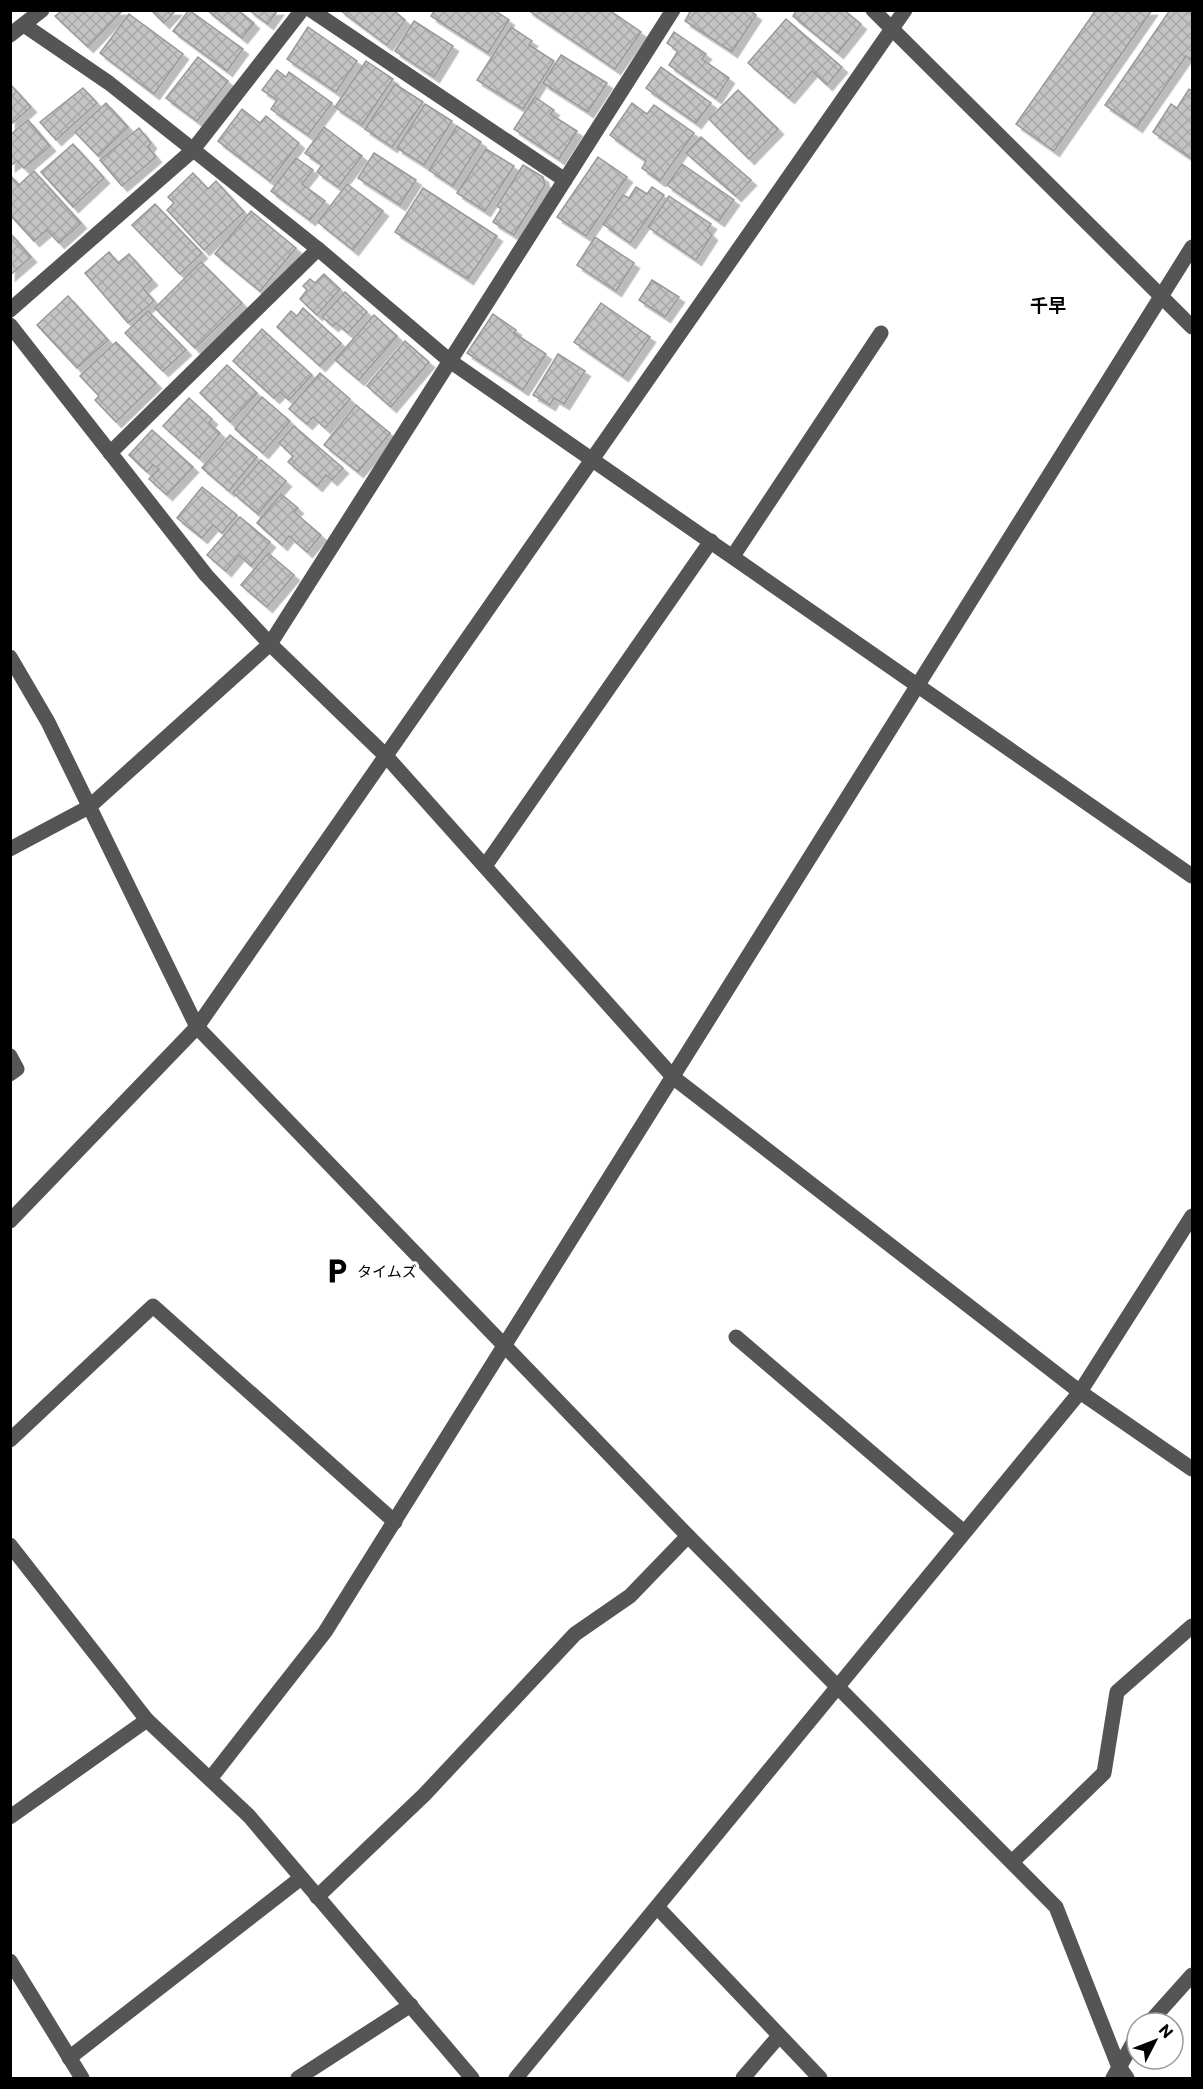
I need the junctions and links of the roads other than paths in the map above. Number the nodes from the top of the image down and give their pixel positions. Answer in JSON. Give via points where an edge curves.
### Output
{"nodes":[{"id":1,"x":42,"y":10,"type":"edge"},
{"id":2,"x":302,"y":10,"type":"edge"},
{"id":3,"x":311,"y":10,"type":"edge"},
{"id":4,"x":673,"y":10,"type":"edge"},
{"id":5,"x":873,"y":10,"type":"edge"},
{"id":6,"x":905,"y":10,"type":"edge"},
{"id":7,"x":15,"y":29,"type":"edge"},
{"id":8,"x":892,"y":30,"type":"junction"},
{"id":9,"x":192,"y":152,"type":"junction"},
{"id":10,"x":566,"y":180,"type":"junction"},
{"id":11,"x":1192,"y":247,"type":"edge"},
{"id":12,"x":318,"y":249,"type":"junction"},
{"id":13,"x":1162,"y":296,"type":"junction"},
{"id":14,"x":10,"y":310,"type":"edge"},
{"id":15,"x":10,"y":325,"type":"edge"},
{"id":16,"x":1192,"y":327,"type":"edge"},
{"id":17,"x":881,"y":333,"type":"dead end"},
{"id":18,"x":450,"y":361,"type":"junction"},
{"id":19,"x":110,"y":453,"type":"junction"},
{"id":20,"x":593,"y":460,"type":"junction"},
{"id":21,"x":711,"y":541,"type":"junction"},
{"id":22,"x":733,"y":556,"type":"junction"},
{"id":23,"x":270,"y":644,"type":"junction"},
{"id":24,"x":10,"y":657,"type":"edge"},
{"id":25,"x":919,"y":685,"type":"junction"},
{"id":26,"x":386,"y":756,"type":"junction"},
{"id":27,"x":89,"y":807,"type":"junction"},
{"id":28,"x":10,"y":849,"type":"edge"},
{"id":29,"x":484,"y":866,"type":"junction"},
{"id":30,"x":1192,"y":876,"type":"edge"},
{"id":31,"x":196,"y":1028,"type":"junction"},
{"id":32,"x":10,"y":1056,"type":"edge"},
{"id":33,"x":10,"y":1074,"type":"edge"},
{"id":34,"x":674,"y":1078,"type":"junction"},
{"id":35,"x":1192,"y":1216,"type":"edge"},
{"id":36,"x":10,"y":1221,"type":"edge"},
{"id":37,"x":736,"y":1337,"type":"dead end"},
{"id":38,"x":505,"y":1347,"type":"junction"},
{"id":39,"x":1080,"y":1392,"type":"junction"},
{"id":40,"x":10,"y":1440,"type":"edge"},
{"id":41,"x":1192,"y":1469,"type":"edge"},
{"id":42,"x":395,"y":1522,"type":"junction"},
{"id":43,"x":964,"y":1532,"type":"junction"},
{"id":44,"x":688,"y":1536,"type":"junction"},
{"id":45,"x":12,"y":1549,"type":"edge"},
{"id":46,"x":1192,"y":1626,"type":"edge"},
{"id":47,"x":836,"y":1687,"type":"junction"},
{"id":48,"x":147,"y":1720,"type":"junction"},
{"id":49,"x":210,"y":1779,"type":"junction"},
{"id":50,"x":10,"y":1817,"type":"edge"},
{"id":51,"x":1012,"y":1862,"type":"junction"},
{"id":52,"x":301,"y":1878,"type":"junction"},
{"id":53,"x":317,"y":1897,"type":"junction"},
{"id":54,"x":658,"y":1908,"type":"junction"},
{"id":55,"x":10,"y":1960,"type":"edge"},
{"id":56,"x":1192,"y":1975,"type":"edge"},
{"id":57,"x":411,"y":2005,"type":"junction"},
{"id":58,"x":1160,"y":2011,"type":"edge"},
{"id":59,"x":779,"y":2036,"type":"junction"},
{"id":60,"x":69,"y":2058,"type":"junction"},
{"id":61,"x":1119,"y":2074,"type":"edge"},
{"id":62,"x":82,"y":2079,"type":"edge"},
{"id":63,"x":298,"y":2079,"type":"edge"},
{"id":64,"x":472,"y":2079,"type":"edge"},
{"id":65,"x":516,"y":2079,"type":"edge"},
{"id":66,"x":743,"y":2079,"type":"edge"},
{"id":67,"x":820,"y":2079,"type":"edge"}],
"edges":[{"from":1,"to":7,"type":"street"},
{"from":2,"to":9,"type":"street"},
{"from":3,"to":10,"type":"street"},
{"from":4,"to":10,"type":"street"},
{"from":5,"to":8,"type":"street"},
{"from":6,"to":8,"type":"street"},
{"from":7,"to":9,"type":"street","via":[[109,83]]},
{"from":8,"to":13,"type":"street"},
{"from":8,"to":20,"type":"street"},
{"from":9,"to":12,"type":"street"},
{"from":9,"to":14,"type":"street"},
{"from":10,"to":18,"type":"street"},
{"from":11,"to":13,"type":"street"},
{"from":12,"to":18,"type":"street"},
{"from":12,"to":19,"type":"street"},
{"from":13,"to":16,"type":"street"},
{"from":13,"to":25,"type":"street"},
{"from":15,"to":19,"type":"street"},
{"from":17,"to":22,"type":"street"},
{"from":18,"to":20,"type":"street"},
{"from":18,"to":23,"type":"street"},
{"from":19,"to":23,"type":"street","via":[[206,575]]},
{"from":20,"to":21,"type":"street"},
{"from":20,"to":26,"type":"street"},
{"from":21,"to":22,"type":"street"},
{"from":21,"to":29,"type":"street"},
{"from":22,"to":25,"type":"street"},
{"from":23,"to":26,"type":"street"},
{"from":23,"to":27,"type":"street"},
{"from":24,"to":27,"type":"street","via":[[48,722]]},
{"from":25,"to":30,"type":"street"},
{"from":25,"to":34,"type":"street"},
{"from":26,"to":29,"type":"street"},
{"from":26,"to":31,"type":"street"},
{"from":27,"to":28,"type":"street"},
{"from":27,"to":31,"type":"street"},
{"from":29,"to":34,"type":"street"},
{"from":31,"to":36,"type":"street"},
{"from":31,"to":38,"type":"street"},
{"from":32,"to":33,"type":"street","via":[[18,1069]]},
{"from":34,"to":38,"type":"street"},
{"from":34,"to":39,"type":"street"},
{"from":35,"to":39,"type":"street"},
{"from":37,"to":43,"type":"street"},
{"from":38,"to":42,"type":"street"},
{"from":38,"to":44,"type":"street"},
{"from":39,"to":41,"type":"street"},
{"from":39,"to":43,"type":"street"},
{"from":40,"to":42,"type":"street","via":[[153,1306]]},
{"from":42,"to":49,"type":"street","via":[[325,1632]]},
{"from":43,"to":47,"type":"street"},
{"from":44,"to":47,"type":"street"},
{"from":44,"to":53,"type":"street","via":[[630,1596],[575,1634],[424,1795]]},
{"from":45,"to":48,"type":"street"},
{"from":46,"to":51,"type":"street","via":[[1117,1692],[1104,1773]]},
{"from":47,"to":51,"type":"street"},
{"from":47,"to":54,"type":"street"},
{"from":48,"to":49,"type":"street"},
{"from":48,"to":50,"type":"street"},
{"from":49,"to":52,"type":"street","via":[[249,1816]]},
{"from":51,"to":61,"type":"street","via":[[1056,1907]]},
{"from":52,"to":53,"type":"street"},
{"from":52,"to":60,"type":"street"},
{"from":53,"to":57,"type":"street"},
{"from":54,"to":59,"type":"street"},
{"from":54,"to":65,"type":"street"},
{"from":55,"to":60,"type":"street"},
{"from":56,"to":58,"type":"street"},
{"from":57,"to":63,"type":"street"},
{"from":57,"to":64,"type":"street"},
{"from":59,"to":66,"type":"street"},
{"from":59,"to":67,"type":"street"},
{"from":60,"to":62,"type":"street"}]}
